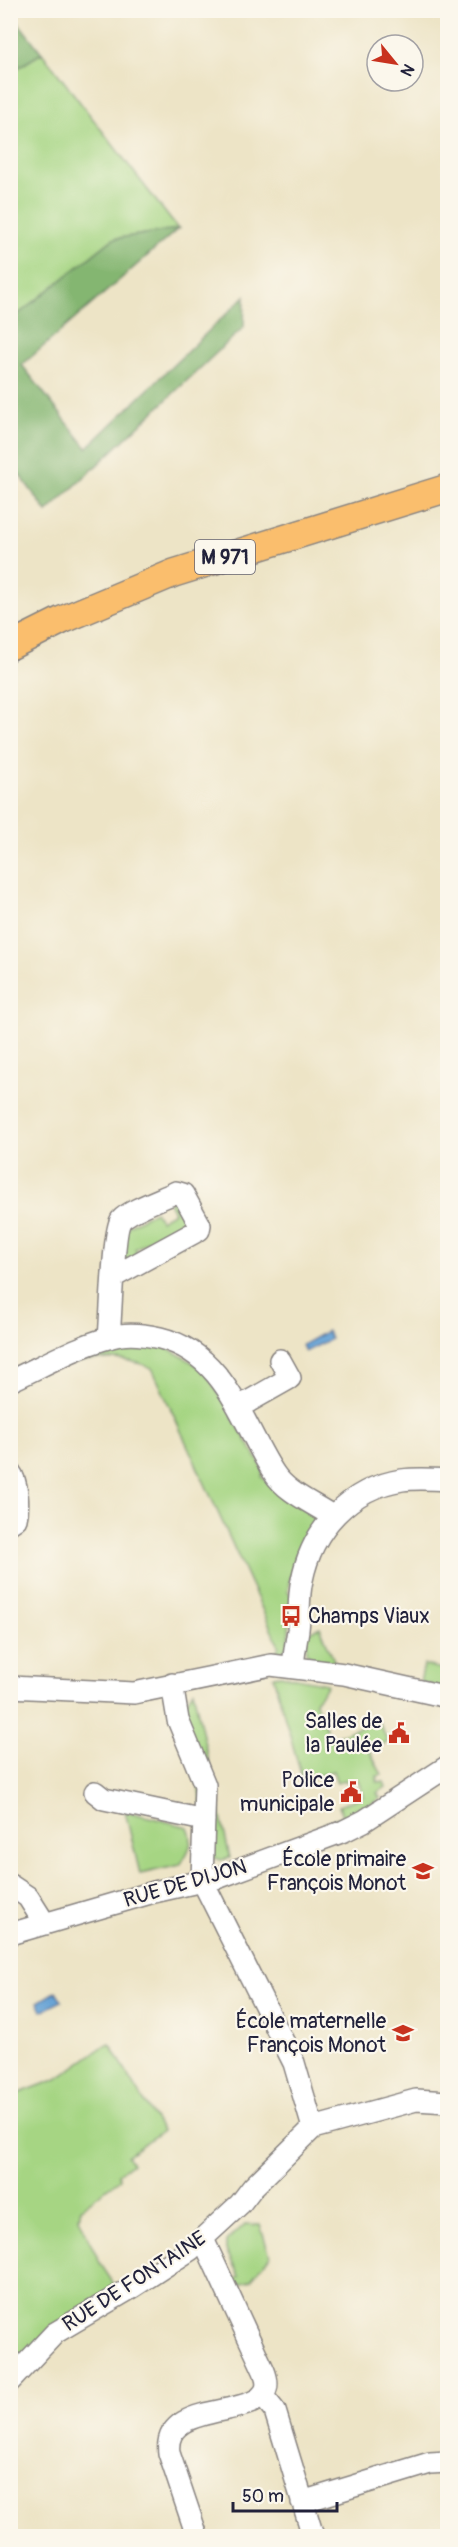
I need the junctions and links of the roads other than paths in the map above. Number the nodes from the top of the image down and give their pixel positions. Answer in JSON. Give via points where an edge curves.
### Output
{"nodes":[{"id":1,"x":447,"y":488,"type":"edge"},
{"id":2,"x":10,"y":646,"type":"edge"},
{"id":3,"x":113,"y":1277,"type":"junction"},
{"id":4,"x":109,"y":1338,"type":"junction"},
{"id":5,"x":280,"y":1360,"type":"dead end"},
{"id":6,"x":10,"y":1381,"type":"edge"},
{"id":7,"x":239,"y":1407,"type":"junction"},
{"id":8,"x":10,"y":1472,"type":"edge"},
{"id":9,"x":447,"y":1480,"type":"edge"},
{"id":10,"x":332,"y":1516,"type":"junction"},
{"id":11,"x":10,"y":1524,"type":"edge"},
{"id":12,"x":293,"y":1667,"type":"junction"},
{"id":13,"x":172,"y":1684,"type":"junction"},
{"id":14,"x":10,"y":1687,"type":"edge"},
{"id":15,"x":447,"y":1696,"type":"edge"},
{"id":16,"x":447,"y":1766,"type":"edge"},
{"id":17,"x":95,"y":1792,"type":"dead end"},
{"id":18,"x":204,"y":1820,"type":"junction"},
{"id":19,"x":202,"y":1880,"type":"junction"},
{"id":20,"x":10,"y":1885,"type":"edge"},
{"id":21,"x":45,"y":1924,"type":"junction"},
{"id":22,"x":10,"y":1934,"type":"edge"},
{"id":23,"x":447,"y":2102,"type":"edge"},
{"id":24,"x":313,"y":2128,"type":"junction"},
{"id":25,"x":202,"y":2239,"type":"junction"},
{"id":26,"x":10,"y":2381,"type":"edge"},
{"id":27,"x":262,"y":2395,"type":"junction"},
{"id":28,"x":447,"y":2463,"type":"edge"},
{"id":29,"x":302,"y":2502,"type":"junction"},
{"id":30,"x":197,"y":2536,"type":"edge"},
{"id":31,"x":313,"y":2536,"type":"edge"}],
"edges":[{"from":1,"to":2,"type":"main road","number":"M 971","via":[[174,573]]},
{"from":3,"to":3,"type":"street","via":[[118,1226],[125,1216],[176,1192],[183,1194],[199,1230]]},
{"from":3,"to":4,"type":"street"},
{"from":4,"to":6,"type":"street"},
{"from":4,"to":7,"type":"street","via":[[150,1336],[184,1348],[215,1371]]},
{"from":5,"to":7,"type":"street","via":[[290,1378]]},
{"from":7,"to":10,"type":"street","via":[[274,1474],[285,1487]]},
{"from":8,"to":11,"type":"street","via":[[14,1476],[18,1511]]},
{"from":9,"to":10,"type":"street","via":[[416,1479],[386,1484],[357,1497]]},
{"from":10,"to":12,"type":"street","via":[[309,1554],[301,1582]]},
{"from":12,"to":13,"type":"street","via":[[271,1665]]},
{"from":12,"to":15,"type":"street"},
{"from":13,"to":14,"type":"street","via":[[125,1693]]},
{"from":13,"to":18,"type":"street","via":[[178,1720],[203,1778]]},
{"from":16,"to":19,"type":"street","name":"RUE DE DIJON","via":[[344,1831],[220,1877]]},
{"from":17,"to":18,"type":"street","via":[[113,1801]]},
{"from":18,"to":19,"type":"street"},
{"from":19,"to":21,"type":"street","name":"RUE DE DIJON"},
{"from":19,"to":24,"type":"street","via":[[294,2063]]},
{"from":20,"to":21,"type":"street","via":[[28,1897]]},
{"from":21,"to":22,"type":"street","name":"RUE DE DIJON"},
{"from":23,"to":24,"type":"street","name":"RUE DE FONTAINE","via":[[416,2100]]},
{"from":24,"to":25,"type":"street","name":"RUE DE FONTAINE"},
{"from":25,"to":26,"type":"street","name":"RUE DE FONTAINE","via":[[133,2287],[56,2333]]},
{"from":25,"to":27,"type":"street","via":[[266,2376]]},
{"from":27,"to":29,"type":"street","via":[[274,2410]]},
{"from":27,"to":30,"type":"street","via":[[253,2402],[184,2421],[173,2430],[168,2445]]},
{"from":28,"to":29,"type":"street","via":[[430,2463]]},
{"from":29,"to":31,"type":"street"}]}
